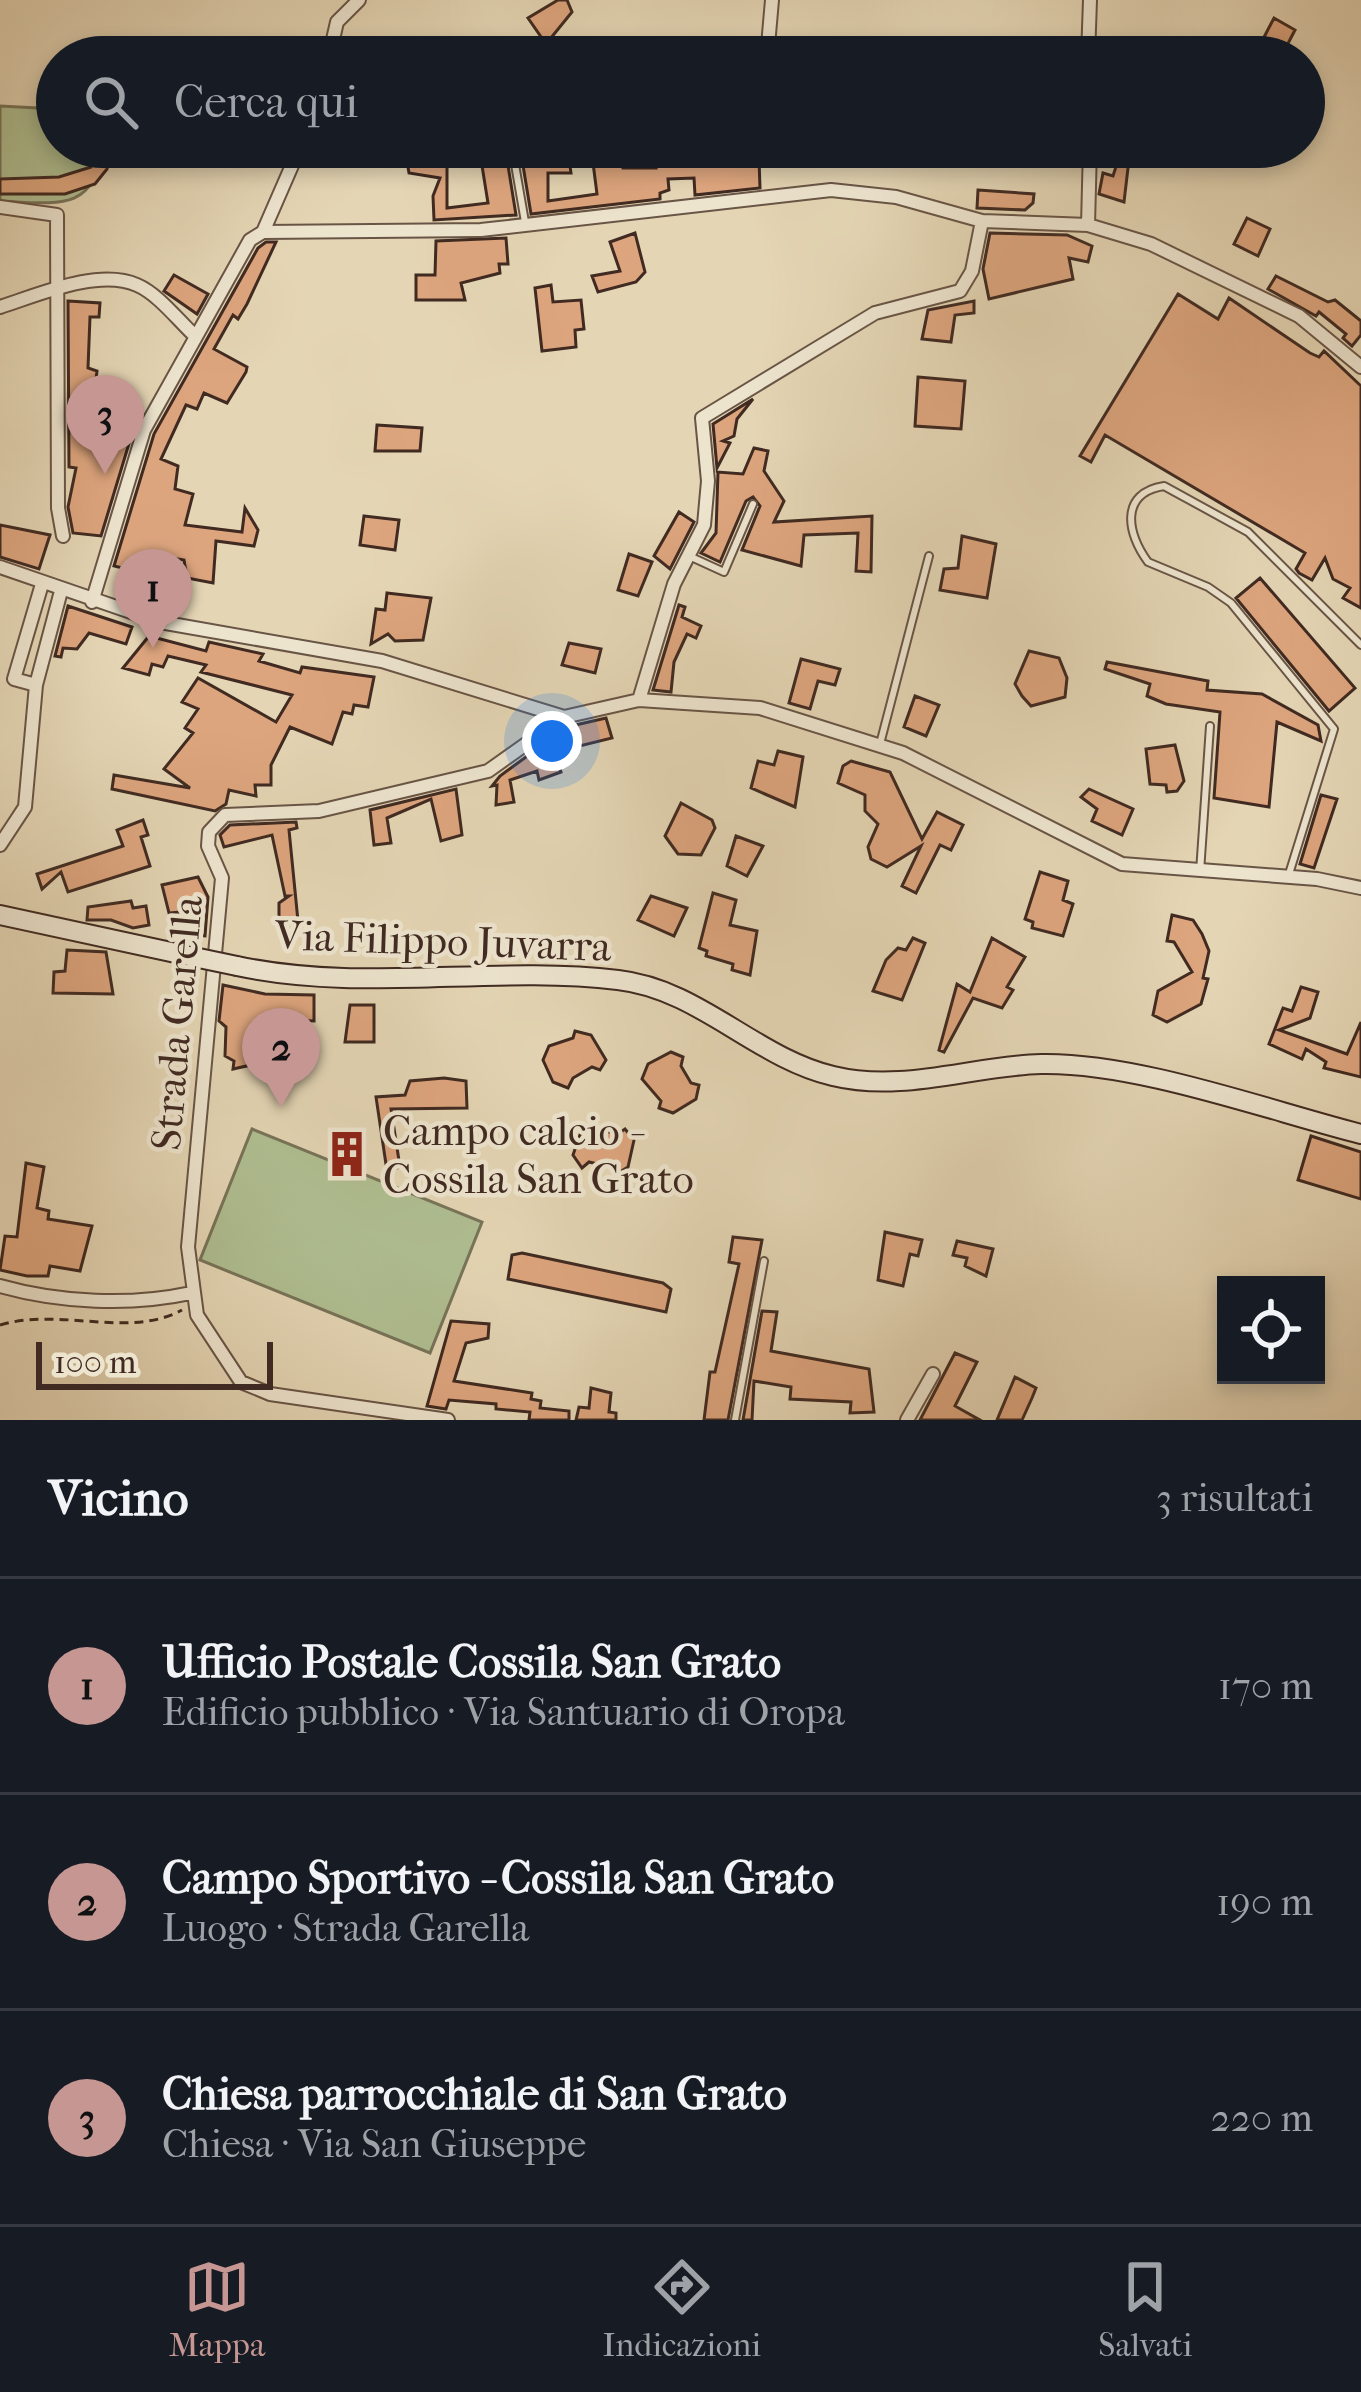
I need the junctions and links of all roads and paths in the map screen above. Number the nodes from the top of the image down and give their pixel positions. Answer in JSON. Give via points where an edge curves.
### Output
{"nodes":[{"id":1,"x":359,"y":0,"type":"edge"},
{"id":2,"x":772,"y":0,"type":"edge"},
{"id":3,"x":1090,"y":0,"type":"edge"},
{"id":4,"x":333,"y":36,"type":"edge"},
{"id":5,"x":769,"y":36,"type":"edge"},
{"id":6,"x":1089,"y":36,"type":"edge"},
{"id":7,"x":291,"y":168,"type":"edge"},
{"id":8,"x":516,"y":168,"type":"edge"},
{"id":9,"x":1089,"y":168,"type":"edge"},
{"id":10,"x":0,"y":207,"type":"edge"},
{"id":11,"x":982,"y":221,"type":"junction"},
{"id":12,"x":526,"y":225,"type":"junction"},
{"id":13,"x":1088,"y":225,"type":"junction"},
{"id":14,"x":263,"y":232,"type":"junction"},
{"id":15,"x":57,"y":288,"type":"junction"},
{"id":16,"x":0,"y":308,"type":"edge"},
{"id":17,"x":194,"y":335,"type":"junction"},
{"id":18,"x":1361,"y":367,"type":"edge"},
{"id":19,"x":753,"y":504,"type":"dead end"},
{"id":20,"x":64,"y":536,"type":"dead end"},
{"id":21,"x":688,"y":556,"type":"junction"},
{"id":22,"x":929,"y":556,"type":"dead end"},
{"id":23,"x":0,"y":567,"type":"edge"},
{"id":24,"x":42,"y":584,"type":"junction"},
{"id":25,"x":61,"y":591,"type":"junction"},
{"id":26,"x":92,"y":602,"type":"junction"},
{"id":27,"x":1361,"y":645,"type":"edge"},
{"id":28,"x":36,"y":685,"type":"junction"},
{"id":29,"x":639,"y":700,"type":"junction"},
{"id":30,"x":564,"y":717,"type":"junction"},
{"id":31,"x":1210,"y":726,"type":"dead end"},
{"id":32,"x":880,"y":744,"type":"junction"},
{"id":33,"x":0,"y":845,"type":"edge"},
{"id":34,"x":1200,"y":872,"type":"junction"},
{"id":35,"x":1288,"y":877,"type":"junction"},
{"id":36,"x":1361,"y":887,"type":"edge"},
{"id":37,"x":0,"y":915,"type":"edge"},
{"id":38,"x":1361,"y":1134,"type":"edge"},
{"id":39,"x":764,"y":1261,"type":"dead end"},
{"id":40,"x":0,"y":1286,"type":"edge"},
{"id":41,"x":193,"y":1298,"type":"junction"},
{"id":42,"x":0,"y":1325,"type":"edge"},
{"id":43,"x":932,"y":1374,"type":"dead end"},
{"id":44,"x":448,"y":1420,"type":"edge"},
{"id":45,"x":735,"y":1420,"type":"edge"},
{"id":46,"x":907,"y":1420,"type":"edge"}],
"edges":[{"from":1,"to":4,"type":"street"},
{"from":2,"to":5,"type":"street"},
{"from":3,"to":6,"type":"street"},
{"from":7,"to":14,"type":"street"},
{"from":8,"to":12,"type":"lane"},
{"from":9,"to":13,"type":"street"},
{"from":10,"to":15,"type":"street","via":[[57,215]]},
{"from":11,"to":12,"type":"street","via":[[944,206],[831,190]]},
{"from":11,"to":13,"type":"street"},
{"from":11,"to":21,"type":"street","via":[[960,291],[875,313],[702,418],[708,504]]},
{"from":12,"to":14,"type":"street"},
{"from":13,"to":18,"type":"street","via":[[1151,244],[1299,316]]},
{"from":14,"to":17,"type":"street","via":[[250,240]]},
{"from":15,"to":16,"type":"street"},
{"from":15,"to":17,"type":"street","via":[[122,280],[142,286]]},
{"from":15,"to":20,"type":"street"},
{"from":17,"to":26,"type":"street","via":[[144,430]]},
{"from":19,"to":21,"type":"lane","via":[[724,572]]},
{"from":21,"to":29,"type":"street"},
{"from":22,"to":32,"type":"lane"},
{"from":23,"to":24,"type":"street"},
{"from":24,"to":25,"type":"street"},
{"from":24,"to":28,"type":"street","via":[[14,679]]},
{"from":25,"to":26,"type":"street"},
{"from":25,"to":28,"type":"street"},
{"from":26,"to":30,"type":"street","via":[[220,637],[382,661]]},
{"from":27,"to":35,"type":"lane","via":[[1248,532],[1164,486],[1137,497],[1131,528],[1148,562],[1232,603],[1334,729]]},
{"from":28,"to":33,"type":"street","via":[[26,807]]},
{"from":29,"to":30,"type":"street"},
{"from":29,"to":32,"type":"street","via":[[760,708]]},
{"from":30,"to":41,"type":"street","name":"Strada Garella","via":[[488,771],[319,811],[264,810],[213,823],[208,846],[222,878],[188,1247]]},
{"from":31,"to":34,"type":"lane"},
{"from":32,"to":34,"type":"street","via":[[1104,857]]},
{"from":34,"to":35,"type":"street"},
{"from":35,"to":36,"type":"street"},
{"from":37,"to":38,"type":"main road","name":"Via Filippo Juvarra","bridge":true,"via":[[292,978],[547,973],[626,980],[683,999],[834,1077],[919,1082],[1042,1064],[1124,1073]]},
{"from":39,"to":45,"type":"lane"},
{"from":40,"to":41,"type":"street","via":[[110,1300]]},
{"from":41,"to":42,"type":"path","via":[[145,1324],[32,1315]]},
{"from":41,"to":44,"type":"street","name":"Strada Garella","via":[[241,1382],[269,1394]]},
{"from":43,"to":46,"type":"street"}]}
